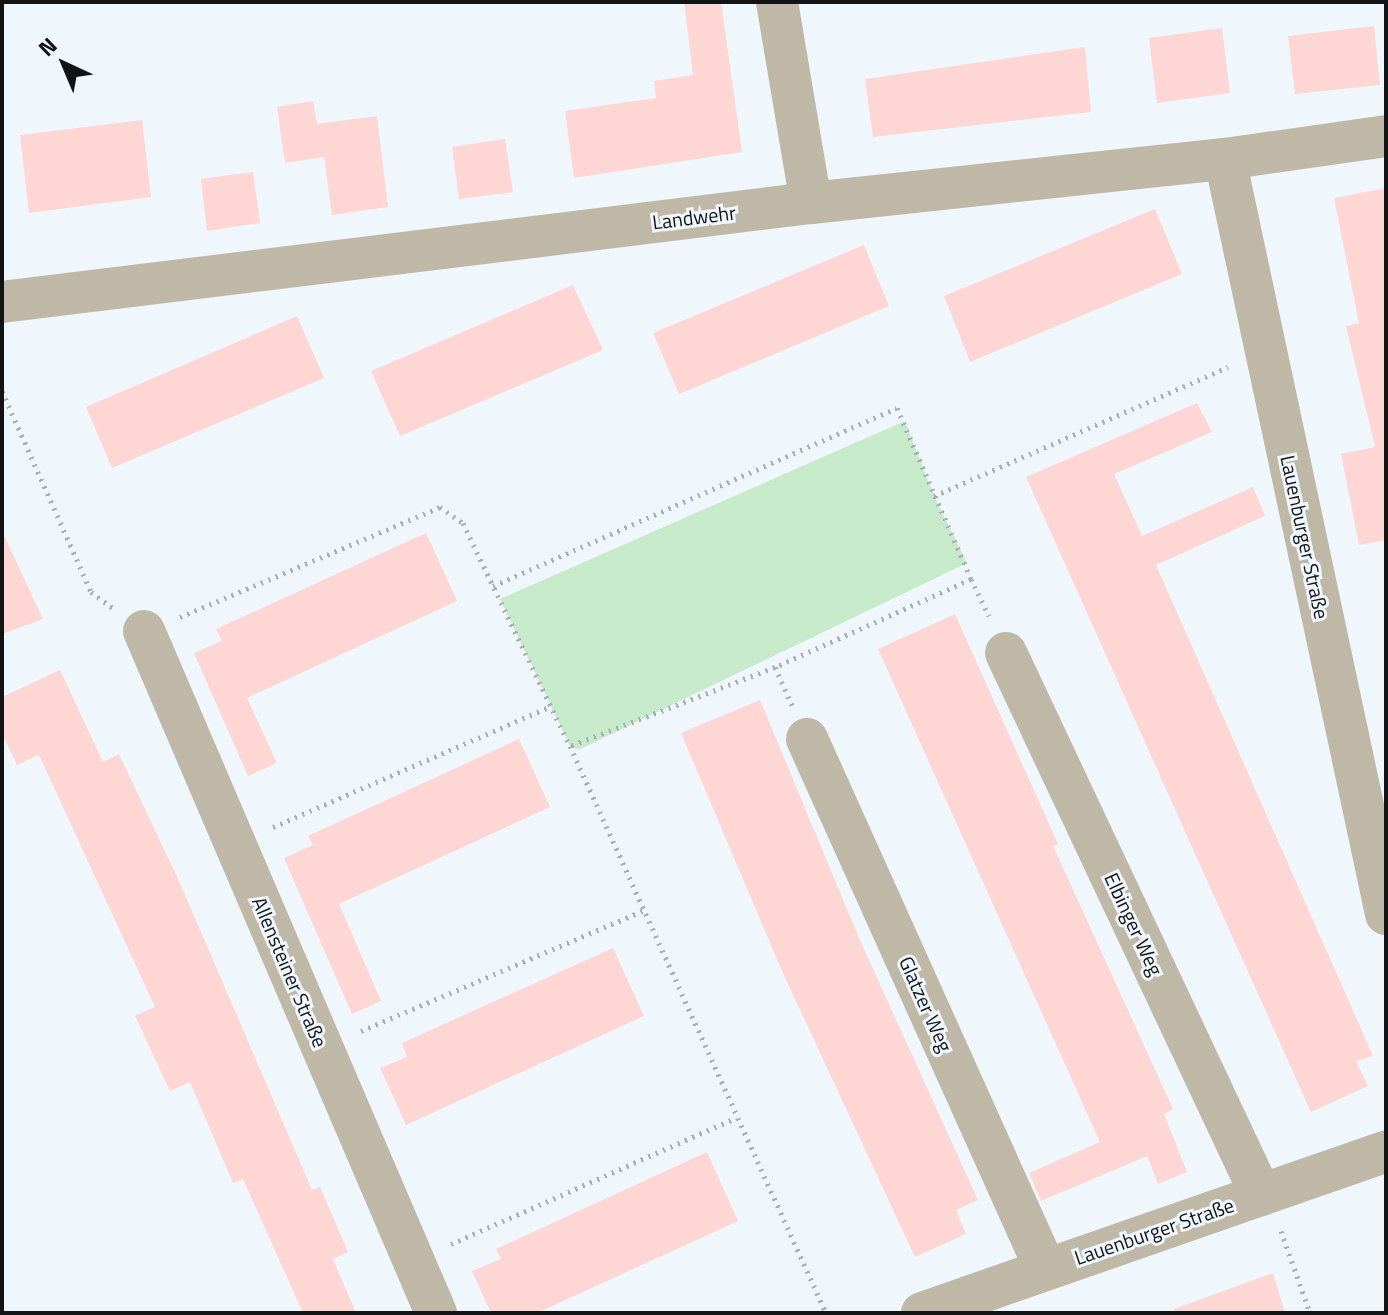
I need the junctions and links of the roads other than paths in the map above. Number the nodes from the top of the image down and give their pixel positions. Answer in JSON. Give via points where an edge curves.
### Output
{"nodes":[{"id":1,"x":777,"y":2,"type":"edge"},
{"id":2,"x":1386,"y":136,"type":"edge"},
{"id":3,"x":1225,"y":159,"type":"junction"},
{"id":4,"x":811,"y":203,"type":"junction"},
{"id":5,"x":2,"y":302,"type":"edge"},
{"id":6,"x":144,"y":631,"type":"road end"},
{"id":7,"x":1006,"y":653,"type":"dead end"},
{"id":8,"x":807,"y":739,"type":"dead end"},
{"id":9,"x":1386,"y":914,"type":"edge"},
{"id":10,"x":1386,"y":1151,"type":"edge"},
{"id":11,"x":1261,"y":1195,"type":"junction"},
{"id":12,"x":1045,"y":1268,"type":"junction"},
{"id":13,"x":436,"y":1313,"type":"edge"},
{"id":14,"x":922,"y":1313,"type":"edge"}],
"edges":[{"from":1,"to":4,"type":"street"},
{"from":2,"to":3,"type":"street","name":"Landwehr"},
{"from":3,"to":4,"type":"street","name":"Landwehr"},
{"from":3,"to":9,"type":"street","name":"Lauenburger Straße"},
{"from":4,"to":5,"type":"street","name":"Landwehr"},
{"from":6,"to":13,"type":"street","name":"Allensteiner Straße"},
{"from":7,"to":11,"type":"street","name":"Elbinger Weg"},
{"from":8,"to":12,"type":"street","name":"Glatzer Weg"},
{"from":10,"to":11,"type":"street","name":"Lauenburger Straße"},
{"from":11,"to":12,"type":"street","name":"Lauenburger Straße"},
{"from":12,"to":14,"type":"street","name":"Lauenburger Straße"}]}
